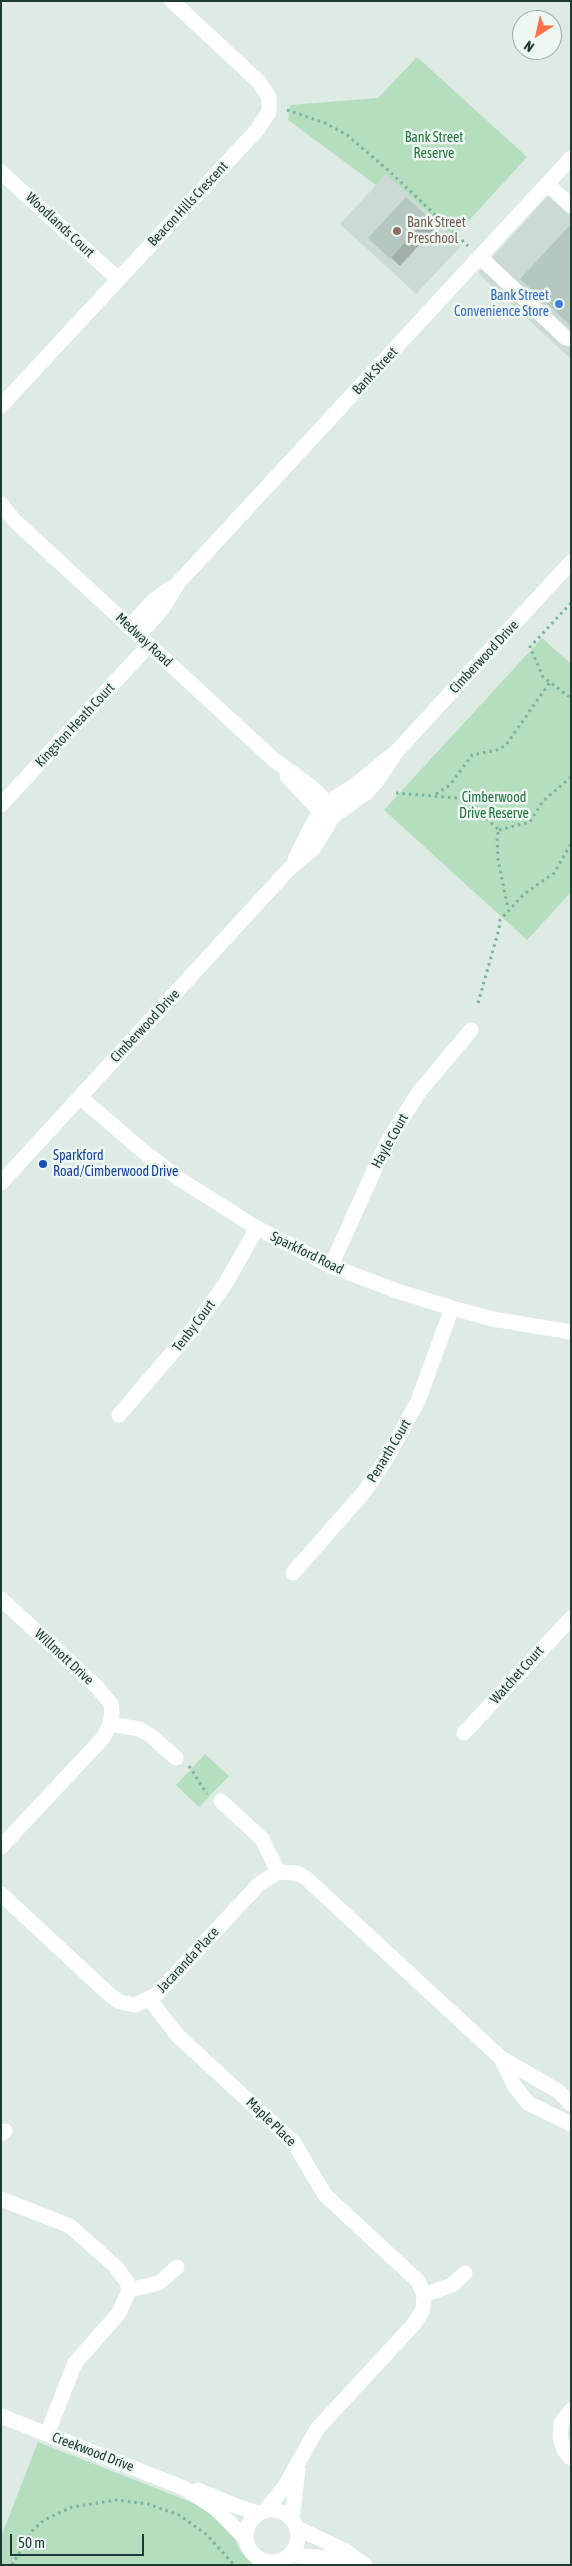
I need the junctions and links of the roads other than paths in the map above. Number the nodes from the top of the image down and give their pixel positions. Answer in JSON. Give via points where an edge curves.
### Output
{"nodes":[{"id":1,"x":172,"y":1,"type":"edge"},
{"id":2,"x":571,"y":158,"type":"edge"},
{"id":3,"x":1,"y":172,"type":"edge"},
{"id":4,"x":547,"y":184,"type":"junction"},
{"id":5,"x":571,"y":206,"type":"edge"},
{"id":6,"x":480,"y":257,"type":"junction"},
{"id":7,"x":118,"y":279,"type":"junction"},
{"id":8,"x":571,"y":339,"type":"edge"},
{"id":9,"x":1,"y":406,"type":"edge"},
{"id":10,"x":1,"y":504,"type":"edge"},
{"id":11,"x":1,"y":513,"type":"edge"},
{"id":12,"x":15,"y":521,"type":"junction"},
{"id":13,"x":571,"y":562,"type":"edge"},
{"id":14,"x":139,"y":636,"type":"junction"},
{"id":15,"x":1,"y":805,"type":"edge"},
{"id":16,"x":327,"y":810,"type":"junction"},
{"id":17,"x":471,"y":1030,"type":"dead end"},
{"id":18,"x":80,"y":1097,"type":"junction"},
{"id":19,"x":1,"y":1183,"type":"edge"},
{"id":20,"x":257,"y":1228,"type":"junction"},
{"id":21,"x":331,"y":1266,"type":"junction"},
{"id":22,"x":452,"y":1308,"type":"junction"},
{"id":23,"x":571,"y":1332,"type":"edge"},
{"id":24,"x":119,"y":1415,"type":"dead end"},
{"id":25,"x":293,"y":1573,"type":"dead end"},
{"id":26,"x":1,"y":1599,"type":"edge"},
{"id":27,"x":571,"y":1618,"type":"edge"},
{"id":28,"x":110,"y":1724,"type":"junction"},
{"id":29,"x":464,"y":1733,"type":"dead end"},
{"id":30,"x":176,"y":1758,"type":"road end"},
{"id":31,"x":221,"y":1801,"type":"road end"},
{"id":32,"x":1,"y":1847,"type":"edge"},
{"id":33,"x":278,"y":1872,"type":"junction"},
{"id":34,"x":1,"y":1894,"type":"edge"},
{"id":35,"x":150,"y":2000,"type":"junction"},
{"id":36,"x":501,"y":2058,"type":"junction"},
{"id":37,"x":571,"y":2104,"type":"edge"},
{"id":38,"x":571,"y":2124,"type":"edge"},
{"id":39,"x":1,"y":2199,"type":"edge"},
{"id":40,"x":178,"y":2267,"type":"dead end"},
{"id":41,"x":465,"y":2273,"type":"dead end"},
{"id":42,"x":129,"y":2290,"type":"junction"},
{"id":43,"x":424,"y":2295,"type":"junction"},
{"id":44,"x":571,"y":2410,"type":"edge"},
{"id":45,"x":1,"y":2416,"type":"edge"},
{"id":46,"x":46,"y":2434,"type":"junction"},
{"id":47,"x":571,"y":2458,"type":"edge"},
{"id":48,"x":300,"y":2461,"type":"junction"},
{"id":49,"x":184,"y":2488,"type":"junction"},
{"id":50,"x":262,"y":2512,"type":"junction"},
{"id":51,"x":294,"y":2523,"type":"junction"},
{"id":52,"x":246,"y":2539,"type":"junction"},
{"id":53,"x":290,"y":2555,"type":"junction"},
{"id":54,"x":350,"y":2565,"type":"edge"},
{"id":55,"x":365,"y":2565,"type":"edge"}],
"edges":[{"from":1,"to":7,"type":"street","name":"Beacon Hills Crescent","via":[[259,82],[265,89],[269,112],[257,130]]},
{"from":2,"to":4,"type":"street","name":"Bank Street"},
{"from":3,"to":7,"type":"street","name":"Woodlands Court"},
{"from":4,"to":5,"type":"street"},
{"from":4,"to":6,"type":"street","name":"Bank Street"},
{"from":6,"to":8,"type":"street","via":[[566,338]]},
{"from":6,"to":14,"type":"street","name":"Bank Street","via":[[178,583],[162,609]]},
{"from":7,"to":9,"type":"street","name":"Beacon Hills Crescent"},
{"from":10,"to":12,"type":"street","name":"Medway Road"},
{"from":11,"to":12,"type":"street","name":"Medway Road"},
{"from":12,"to":14,"type":"street","name":"Medway Road"},
{"from":13,"to":16,"type":"street","name":"Cimberwood Drive","via":[[397,751],[366,793]]},
{"from":14,"to":15,"type":"street","name":"Kingston Heath Court"},
{"from":14,"to":16,"type":"street","name":"Medway Road","via":[[273,760],[313,788]]},
{"from":16,"to":18,"type":"street","name":"Cimberwood Drive","via":[[314,848],[289,869]]},
{"from":17,"to":21,"type":"street","name":"Hayle Court","via":[[419,1092],[386,1144]]},
{"from":18,"to":19,"type":"street","name":"Cimberwood Drive"},
{"from":18,"to":20,"type":"street","name":"Sparkford Road","via":[[181,1180]]},
{"from":20,"to":21,"type":"street","name":"Sparkford Road"},
{"from":20,"to":24,"type":"street","name":"Tenby Court","via":[[227,1281],[196,1326]]},
{"from":21,"to":22,"type":"street","name":"Sparkford Road"},
{"from":22,"to":23,"type":"street","name":"Sparkford Road","via":[[493,1319]]},
{"from":22,"to":25,"type":"street","name":"Penarth Court","via":[[418,1401],[385,1461],[348,1511]]},
{"from":26,"to":28,"type":"street","name":"Willmott Drive","via":[[107,1698],[112,1713]]},
{"from":27,"to":29,"type":"street","name":"Watchet Court"},
{"from":28,"to":30,"type":"street","via":[[144,1732]]},
{"from":28,"to":32,"type":"street","via":[[103,1738]]},
{"from":31,"to":33,"type":"street","via":[[262,1839]]},
{"from":33,"to":35,"type":"street","name":"Jacaranda Place","via":[[258,1884]]},
{"from":33,"to":36,"type":"street","via":[[297,1873],[306,1879]]},
{"from":34,"to":35,"type":"street","name":"Jacaranda Place","via":[[111,1996],[127,2005]]},
{"from":35,"to":43,"type":"street","name":"Maple Place","via":[[177,2036],[294,2143],[325,2195],[418,2282]]},
{"from":36,"to":37,"type":"street","via":[[558,2090]]},
{"from":36,"to":38,"type":"street","via":[[514,2085],[528,2103]]},
{"from":39,"to":42,"type":"street","via":[[70,2226],[116,2267]]},
{"from":40,"to":42,"type":"street","via":[[159,2283]]},
{"from":41,"to":43,"type":"street","via":[[452,2285]]},
{"from":42,"to":46,"type":"street","via":[[119,2313],[76,2364]]},
{"from":43,"to":48,"type":"street","via":[[423,2310],[413,2325],[317,2429]]},
{"from":44,"to":47,"type":"street","via":[[561,2423],[560,2437]]},
{"from":45,"to":46,"type":"street","name":"Creekwood Drive"},
{"from":46,"to":49,"type":"street","name":"Creekwood Drive"},
{"from":48,"to":50,"type":"street","via":[[285,2486]]},
{"from":48,"to":51,"type":"street"},
{"from":49,"to":50,"type":"street","name":"Creekwood Drive","via":[[201,2490],[236,2506]]},
{"from":49,"to":52,"type":"street","name":"Creekwood Drive","via":[[221,2513]]},
{"from":50,"to":51,"type":"street","via":[[279,2511]]},
{"from":50,"to":52,"type":"street","via":[[249,2524]]},
{"from":51,"to":53,"type":"street","via":[[298,2542]]},
{"from":51,"to":55,"type":"street"},
{"from":52,"to":53,"type":"street","via":[[253,2554],[267,2562]]},
{"from":53,"to":54,"type":"street","via":[[328,2558]]}]}
